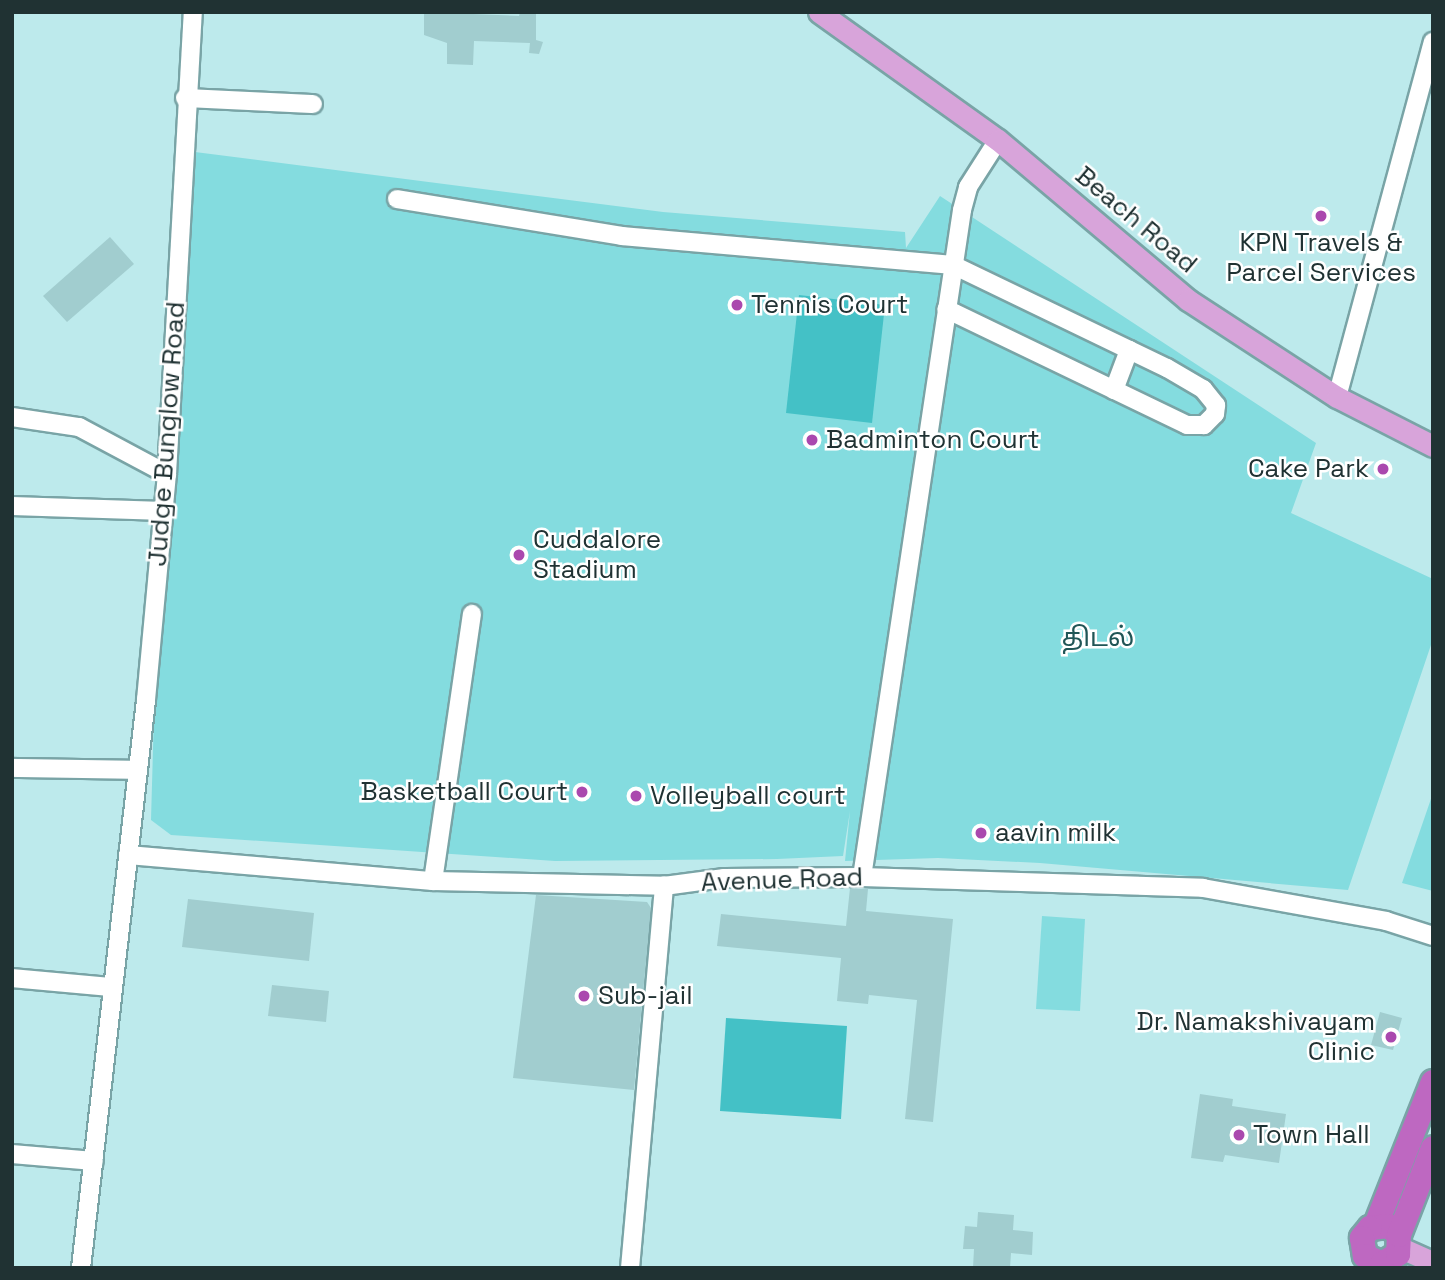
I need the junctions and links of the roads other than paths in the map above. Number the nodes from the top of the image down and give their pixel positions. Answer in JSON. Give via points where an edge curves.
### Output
{"nodes":[{"id":1,"x":193,"y":12,"type":"edge"},
{"id":2,"x":819,"y":12,"type":"edge"},
{"id":3,"x":1433,"y":42,"type":"edge"},
{"id":4,"x":186,"y":98,"type":"junction"},
{"id":5,"x":313,"y":104,"type":"dead end"},
{"id":6,"x":998,"y":140,"type":"junction"},
{"id":7,"x":397,"y":199,"type":"dead end"},
{"id":8,"x":953,"y":265,"type":"junction"},
{"id":9,"x":946,"y":309,"type":"junction"},
{"id":10,"x":1129,"y":350,"type":"junction"},
{"id":11,"x":1114,"y":390,"type":"junction"},
{"id":12,"x":1337,"y":397,"type":"junction"},
{"id":13,"x":12,"y":417,"type":"edge"},
{"id":14,"x":1433,"y":446,"type":"edge"},
{"id":15,"x":167,"y":474,"type":"junction"},
{"id":16,"x":12,"y":506,"type":"edge"},
{"id":17,"x":163,"y":511,"type":"junction"},
{"id":18,"x":472,"y":614,"type":"dead end"},
{"id":19,"x":12,"y":768,"type":"edge"},
{"id":20,"x":137,"y":770,"type":"junction"},
{"id":21,"x":128,"y":855,"type":"junction"},
{"id":22,"x":862,"y":877,"type":"junction"},
{"id":23,"x":433,"y":881,"type":"junction"},
{"id":24,"x":664,"y":886,"type":"junction"},
{"id":25,"x":1433,"y":936,"type":"edge"},
{"id":26,"x":12,"y":978,"type":"edge"},
{"id":27,"x":110,"y":988,"type":"junction"},
{"id":28,"x":1433,"y":1082,"type":"edge"},
{"id":29,"x":1433,"y":1148,"type":"edge"},
{"id":30,"x":12,"y":1154,"type":"edge"},
{"id":31,"x":94,"y":1161,"type":"junction"},
{"id":32,"x":1382,"y":1254,"type":"edge"},
{"id":33,"x":1433,"y":1262,"type":"edge"},
{"id":34,"x":81,"y":1268,"type":"edge"},
{"id":35,"x":630,"y":1268,"type":"edge"}],
"edges":[{"from":1,"to":4,"type":"street","name":"Judge Bunglow Road"},
{"from":2,"to":6,"type":"main road","name":"Beach Road"},
{"from":3,"to":12,"type":"street"},
{"from":4,"to":5,"type":"street"},
{"from":4,"to":15,"type":"street","name":"Judge Bunglow Road"},
{"from":6,"to":8,"type":"street","via":[[968,187]]},
{"from":6,"to":12,"type":"main road","name":"Beach Road","via":[[1188,300]]},
{"from":7,"to":8,"type":"street","via":[[622,236]]},
{"from":8,"to":9,"type":"street"},
{"from":8,"to":10,"type":"street"},
{"from":9,"to":11,"type":"street"},
{"from":9,"to":22,"type":"street"},
{"from":10,"to":11,"type":"street"},
{"from":10,"to":11,"type":"street","via":[[1203,389],[1216,405],[1215,414],[1204,425],[1187,425]]},
{"from":12,"to":14,"type":"main road","name":"Beach Road"},
{"from":13,"to":15,"type":"street","via":[[79,427]]},
{"from":15,"to":17,"type":"street","name":"Judge Bunglow Road"},
{"from":16,"to":17,"type":"street"},
{"from":17,"to":20,"type":"street","name":"Judge Bunglow Road"},
{"from":18,"to":23,"type":"street"},
{"from":19,"to":20,"type":"street"},
{"from":20,"to":21,"type":"street","name":"Judge Bunglow Road"},
{"from":21,"to":23,"type":"street","name":"Avenue Road"},
{"from":21,"to":27,"type":"street","name":"Judge Bunglow Road"},
{"from":22,"to":24,"type":"street","name":"Avenue Road","via":[[724,878]]},
{"from":22,"to":25,"type":"street","name":"Avenue Road","via":[[1203,888],[1386,921]]},
{"from":23,"to":24,"type":"street","name":"Avenue Road"},
{"from":24,"to":35,"type":"street"},
{"from":26,"to":27,"type":"street"},
{"from":27,"to":31,"type":"street","name":"Judge Bunglow Road"},
{"from":28,"to":32,"type":"highway"},
{"from":29,"to":32,"type":"highway"},
{"from":30,"to":31,"type":"street"},
{"from":31,"to":34,"type":"street","name":"Judge Bunglow Road"},
{"from":32,"to":33,"type":"main road"}]}
